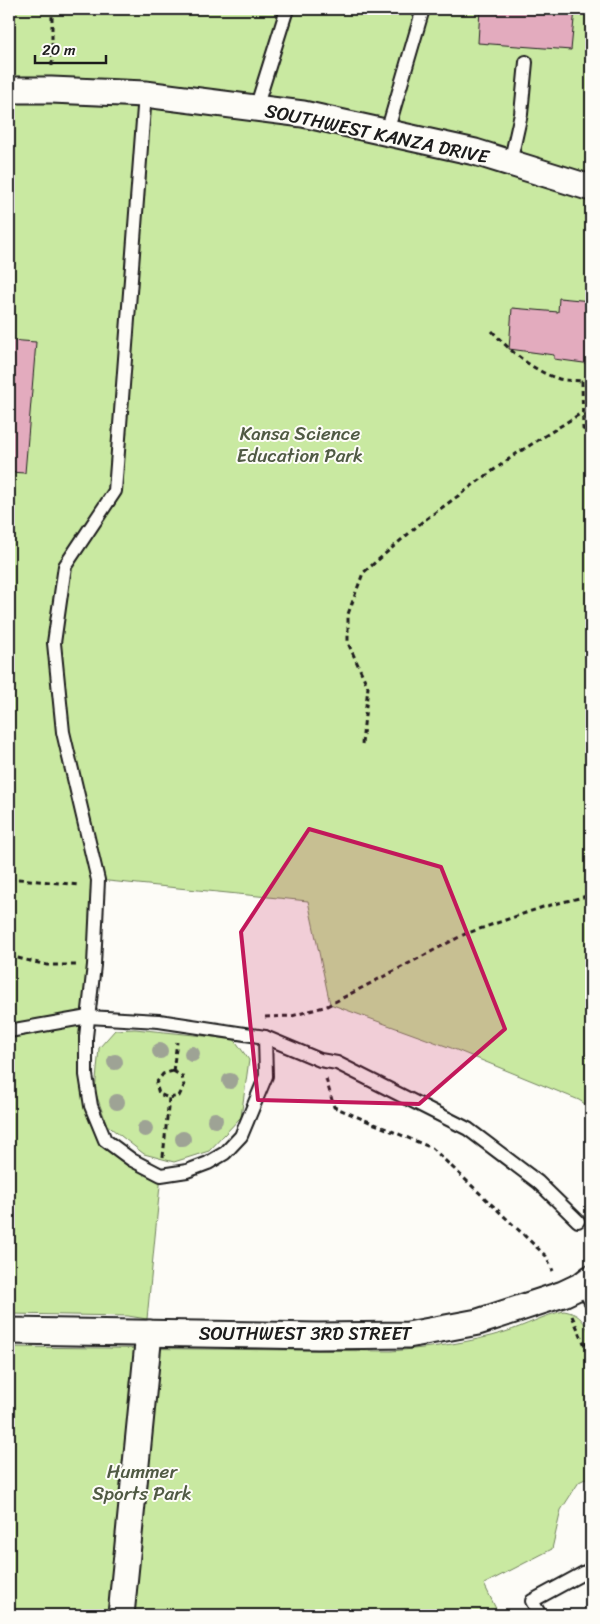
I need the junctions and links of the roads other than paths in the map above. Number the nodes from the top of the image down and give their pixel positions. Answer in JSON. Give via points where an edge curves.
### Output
{"nodes":[{"id":1,"x":287,"y":9,"type":"edge"},
{"id":2,"x":423,"y":9,"type":"edge"},
{"id":3,"x":526,"y":62,"type":"dead end"},
{"id":4,"x":9,"y":90,"type":"edge"},
{"id":5,"x":145,"y":94,"type":"junction"},
{"id":6,"x":256,"y":108,"type":"junction"},
{"id":7,"x":387,"y":132,"type":"junction"},
{"id":8,"x":510,"y":162,"type":"junction"},
{"id":9,"x":591,"y":188,"type":"edge"},
{"id":10,"x":88,"y":1017,"type":"junction"},
{"id":11,"x":9,"y":1031,"type":"edge"},
{"id":12,"x":266,"y":1037,"type":"junction"},
{"id":13,"x":578,"y":1221,"type":"dead end"},
{"id":14,"x":582,"y":1290,"type":"edge"},
{"id":15,"x":9,"y":1331,"type":"edge"},
{"id":16,"x":149,"y":1333,"type":"junction"},
{"id":17,"x":591,"y":1569,"type":"edge"},
{"id":18,"x":121,"y":1615,"type":"edge"},
{"id":19,"x":540,"y":1615,"type":"edge"}],
"edges":[{"from":1,"to":6,"type":"lane"},
{"from":2,"to":7,"type":"lane"},
{"from":3,"to":8,"type":"lane","via":[[521,114]]},
{"from":4,"to":5,"type":"street","name":"SOUTHWEST KANZA DRIVE"},
{"from":5,"to":6,"type":"street","name":"SOUTHWEST KANZA DRIVE"},
{"from":5,"to":10,"type":"lane","via":[[115,491],[65,566],[54,643],[63,732],[98,880]]},
{"from":6,"to":7,"type":"street","name":"SOUTHWEST KANZA DRIVE","via":[[303,114]]},
{"from":7,"to":8,"type":"street","name":"SOUTHWEST KANZA DRIVE"},
{"from":8,"to":9,"type":"street","name":"SOUTHWEST KANZA DRIVE"},
{"from":10,"to":11,"type":"lane"},
{"from":10,"to":12,"type":"lane","via":[[159,1021]]},
{"from":10,"to":12,"type":"lane","via":[[86,1075],[91,1106],[105,1140],[132,1160],[161,1175],[187,1171],[208,1162],[225,1153],[241,1136],[266,1076]]},
{"from":12,"to":13,"type":"lane","via":[[320,1060],[338,1063],[468,1129],[538,1182]]},
{"from":14,"to":16,"type":"street","name":"SOUTHWEST 3RD STREET","via":[[478,1322],[408,1335]]},
{"from":15,"to":16,"type":"street","name":"SOUTHWEST 3RD STREET"},
{"from":16,"to":18,"type":"street"},
{"from":17,"to":19,"type":"lane","via":[[532,1601]]}]}
